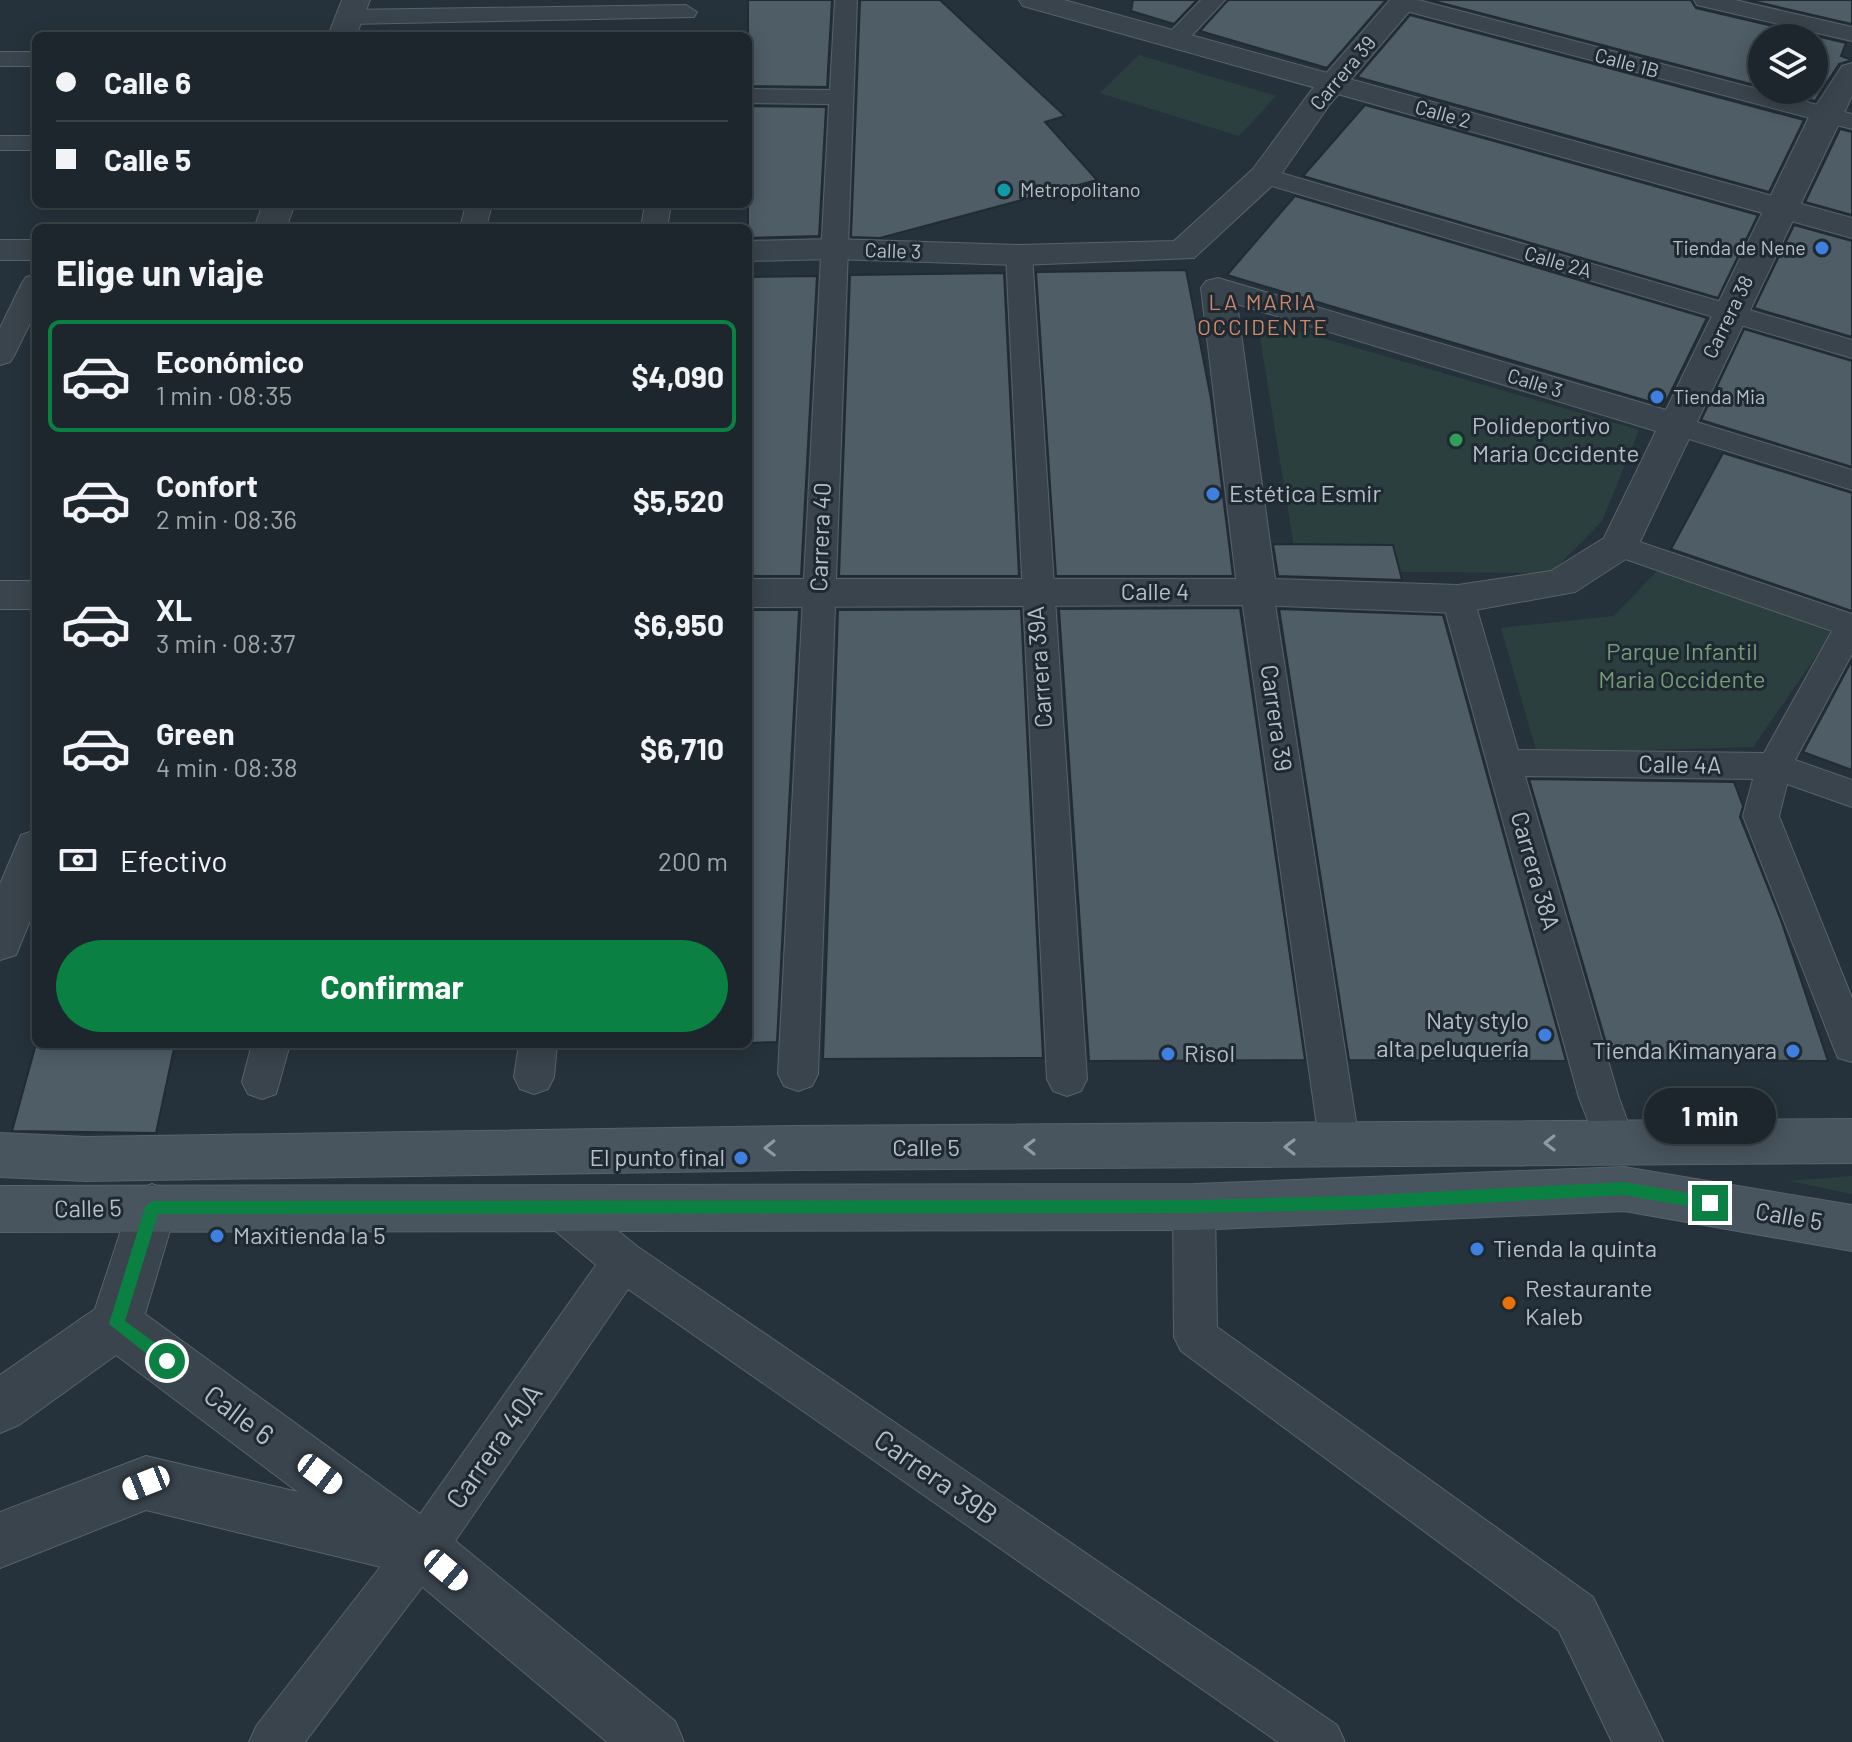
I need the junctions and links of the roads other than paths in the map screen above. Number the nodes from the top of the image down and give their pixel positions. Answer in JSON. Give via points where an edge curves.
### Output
{"nodes":[{"id":1,"x":846,"y":0,"type":"edge"},
{"id":2,"x":1033,"y":0,"type":"edge"},
{"id":3,"x":1214,"y":0,"type":"edge"},
{"id":4,"x":1705,"y":0,"type":"edge"},
{"id":5,"x":1404,"y":2,"type":"edge"},
{"id":6,"x":688,"y":6,"type":"edge"},
{"id":7,"x":527,"y":17,"type":"edge"},
{"id":8,"x":349,"y":18,"type":"edge"},
{"id":9,"x":683,"y":32,"type":"edge"},
{"id":10,"x":1852,"y":34,"type":"edge"},
{"id":11,"x":1174,"y":41,"type":"junction"},
{"id":12,"x":0,"y":59,"type":"edge"},
{"id":13,"x":32,"y":59,"type":"edge"},
{"id":14,"x":1852,"y":72,"type":"edge"},
{"id":15,"x":1333,"y":83,"type":"junction"},
{"id":16,"x":752,"y":96,"type":"edge"},
{"id":17,"x":841,"y":97,"type":"junction"},
{"id":18,"x":1838,"y":119,"type":"edge"},
{"id":19,"x":0,"y":143,"type":"edge"},
{"id":20,"x":32,"y":143,"type":"edge"},
{"id":21,"x":1264,"y":176,"type":"junction"},
{"id":22,"x":1781,"y":208,"type":"junction"},
{"id":23,"x":1852,"y":228,"type":"edge"},
{"id":24,"x":833,"y":249,"type":"junction"},
{"id":25,"x":0,"y":250,"type":"edge"},
{"id":26,"x":32,"y":250,"type":"edge"},
{"id":27,"x":752,"y":251,"type":"edge"},
{"id":28,"x":1183,"y":251,"type":"joint"},
{"id":29,"x":1019,"y":255,"type":"junction"},
{"id":30,"x":1218,"y":288,"type":"joint"},
{"id":31,"x":32,"y":291,"type":"edge"},
{"id":32,"x":1730,"y":313,"type":"junction"},
{"id":33,"x":1852,"y":349,"type":"edge"},
{"id":34,"x":0,"y":356,"type":"edge"},
{"id":35,"x":1677,"y":425,"type":"junction"},
{"id":36,"x":1852,"y":480,"type":"edge"},
{"id":37,"x":1619,"y":546,"type":"junction"},
{"id":38,"x":1036,"y":592,"type":"junction"},
{"id":39,"x":1257,"y":592,"type":"junction"},
{"id":40,"x":752,"y":593,"type":"edge"},
{"id":41,"x":819,"y":593,"type":"junction"},
{"id":42,"x":0,"y":595,"type":"edge"},
{"id":43,"x":32,"y":595,"type":"edge"},
{"id":44,"x":1458,"y":599,"type":"junction"},
{"id":45,"x":1851,"y":626,"type":"edge"},
{"id":46,"x":1504,"y":763,"type":"junction"},
{"id":47,"x":1774,"y":766,"type":"junction"},
{"id":48,"x":1852,"y":794,"type":"edge"},
{"id":49,"x":32,"y":858,"type":"edge"},
{"id":50,"x":0,"y":942,"type":"edge"},
{"id":51,"x":1852,"y":1046,"type":"edge"},
{"id":52,"x":270,"y":1048,"type":"edge"},
{"id":53,"x":798,"y":1074,"type":"dead end"},
{"id":54,"x":1067,"y":1079,"type":"dead end"},
{"id":55,"x":262,"y":1082,"type":"dead end"},
{"id":56,"x":1852,"y":1141,"type":"edge"},
{"id":57,"x":1615,"y":1142,"type":"junction"},
{"id":58,"x":1340,"y":1147,"type":"junction"},
{"id":59,"x":0,"y":1155,"type":"edge"},
{"id":60,"x":556,"y":1206,"type":"junction"},
{"id":61,"x":152,"y":1207,"type":"junction"},
{"id":62,"x":1194,"y":1207,"type":"junction"},
{"id":63,"x":0,"y":1209,"type":"edge"},
{"id":64,"x":1852,"y":1228,"type":"edge"},
{"id":65,"x":623,"y":1261,"type":"junction"},
{"id":66,"x":116,"y":1324,"type":"junction"},
{"id":67,"x":0,"y":1407,"type":"edge"},
{"id":68,"x":0,"y":1540,"type":"edge"},
{"id":69,"x":422,"y":1550,"type":"junction"},
{"id":70,"x":644,"y":1739,"type":"edge"},
{"id":71,"x":274,"y":1742,"type":"edge"},
{"id":72,"x":1320,"y":1742,"type":"edge"},
{"id":73,"x":1638,"y":1742,"type":"edge"}],
"edges":[{"from":1,"to":17,"type":"street","name":"Carrera 40"},
{"from":2,"to":11,"type":"street","name":"Calle 2"},
{"from":3,"to":11,"type":"street"},
{"from":4,"to":10,"type":"street"},
{"from":5,"to":15,"type":"street","name":"Carrera 39"},
{"from":5,"to":18,"type":"street","name":"Calle 1B"},
{"from":6,"to":7,"type":"street"},
{"from":6,"to":9,"type":"street"},
{"from":7,"to":8,"type":"street"},
{"from":11,"to":15,"type":"street","name":"Calle 2"},
{"from":12,"to":13,"type":"street"},
{"from":14,"to":18,"type":"street","name":"Carrera 38"},
{"from":15,"to":21,"type":"street","name":"Carrera 39"},
{"from":15,"to":22,"type":"street","name":"Calle 2"},
{"from":16,"to":17,"type":"street"},
{"from":17,"to":24,"type":"street","name":"Carrera 40"},
{"from":18,"to":22,"type":"street","name":"Carrera 38"},
{"from":19,"to":20,"type":"street"},
{"from":21,"to":28,"type":"street","name":"Carrera 39"},
{"from":21,"to":32,"type":"street","name":"Calle 2A"},
{"from":22,"to":23,"type":"street","name":"Calle 2"},
{"from":22,"to":32,"type":"street","name":"Carrera 38"},
{"from":24,"to":27,"type":"street","name":"Calle 3"},
{"from":24,"to":29,"type":"street","name":"Calle 3"},
{"from":24,"to":41,"type":"street","name":"Carrera 40"},
{"from":25,"to":26,"type":"street"},
{"from":28,"to":29,"type":"street","name":"Calle 3"},
{"from":29,"to":38,"type":"street","name":"Carrera 39A"},
{"from":30,"to":35,"type":"street","name":"Calle 3"},
{"from":30,"to":39,"type":"street","name":"Carrera 39"},
{"from":31,"to":34,"type":"street"},
{"from":32,"to":33,"type":"street","name":"Calle 2A"},
{"from":32,"to":35,"type":"street","name":"Carrera 38"},
{"from":35,"to":36,"type":"street","name":"Calle 3"},
{"from":35,"to":37,"type":"street","name":"Carrera 38"},
{"from":37,"to":44,"type":"street","name":"Calle 4","via":[[1561,583]]},
{"from":37,"to":45,"type":"street"},
{"from":38,"to":39,"type":"street","name":"Calle 4"},
{"from":38,"to":41,"type":"street","name":"Calle 4"},
{"from":38,"to":54,"type":"street","name":"Carrera 39A"},
{"from":39,"to":44,"type":"street","name":"Calle 4"},
{"from":39,"to":58,"type":"street","name":"Carrera 39"},
{"from":40,"to":41,"type":"street","name":"Calle 4"},
{"from":41,"to":53,"type":"street","name":"Carrera 40"},
{"from":42,"to":43,"type":"street"},
{"from":44,"to":46,"type":"street","name":"Carrera 38A"},
{"from":45,"to":47,"type":"street"},
{"from":46,"to":47,"type":"street","name":"Calle 4A"},
{"from":46,"to":57,"type":"street","name":"Carrera 38A"},
{"from":47,"to":48,"type":"street","name":"Calle 4A"},
{"from":47,"to":51,"type":"street","via":[[1761,816]]},
{"from":49,"to":50,"type":"street"},
{"from":52,"to":55,"type":"street"},
{"from":56,"to":57,"type":"main road","name":"Calle 5"},
{"from":57,"to":58,"type":"main road","name":"Calle 5","one_way":true},
{"from":58,"to":59,"type":"main road","name":"Calle 5","one_way":true,"via":[[795,1148],[86,1159]]},
{"from":60,"to":61,"type":"main road","name":"Calle 5"},
{"from":60,"to":62,"type":"main road","name":"Calle 5"},
{"from":60,"to":65,"type":"street","name":"Carrera 39B"},
{"from":61,"to":63,"type":"main road","name":"Calle 5"},
{"from":61,"to":66,"type":"street"},
{"from":62,"to":64,"type":"main road","name":"Calle 5","via":[[1624,1189]]},
{"from":62,"to":73,"type":"street","via":[[1196,1337],[1576,1614]]},
{"from":65,"to":69,"type":"street","name":"Carrera 40A"},
{"from":65,"to":72,"type":"street","name":"Carrera 39B"},
{"from":66,"to":67,"type":"street"},
{"from":66,"to":69,"type":"street","name":"Calle 6"},
{"from":68,"to":69,"type":"street","name":"Calle 6","via":[[146,1483]]},
{"from":69,"to":70,"type":"street","name":"Calle 6"},
{"from":69,"to":71,"type":"street","name":"Carrera 40A"}]}
